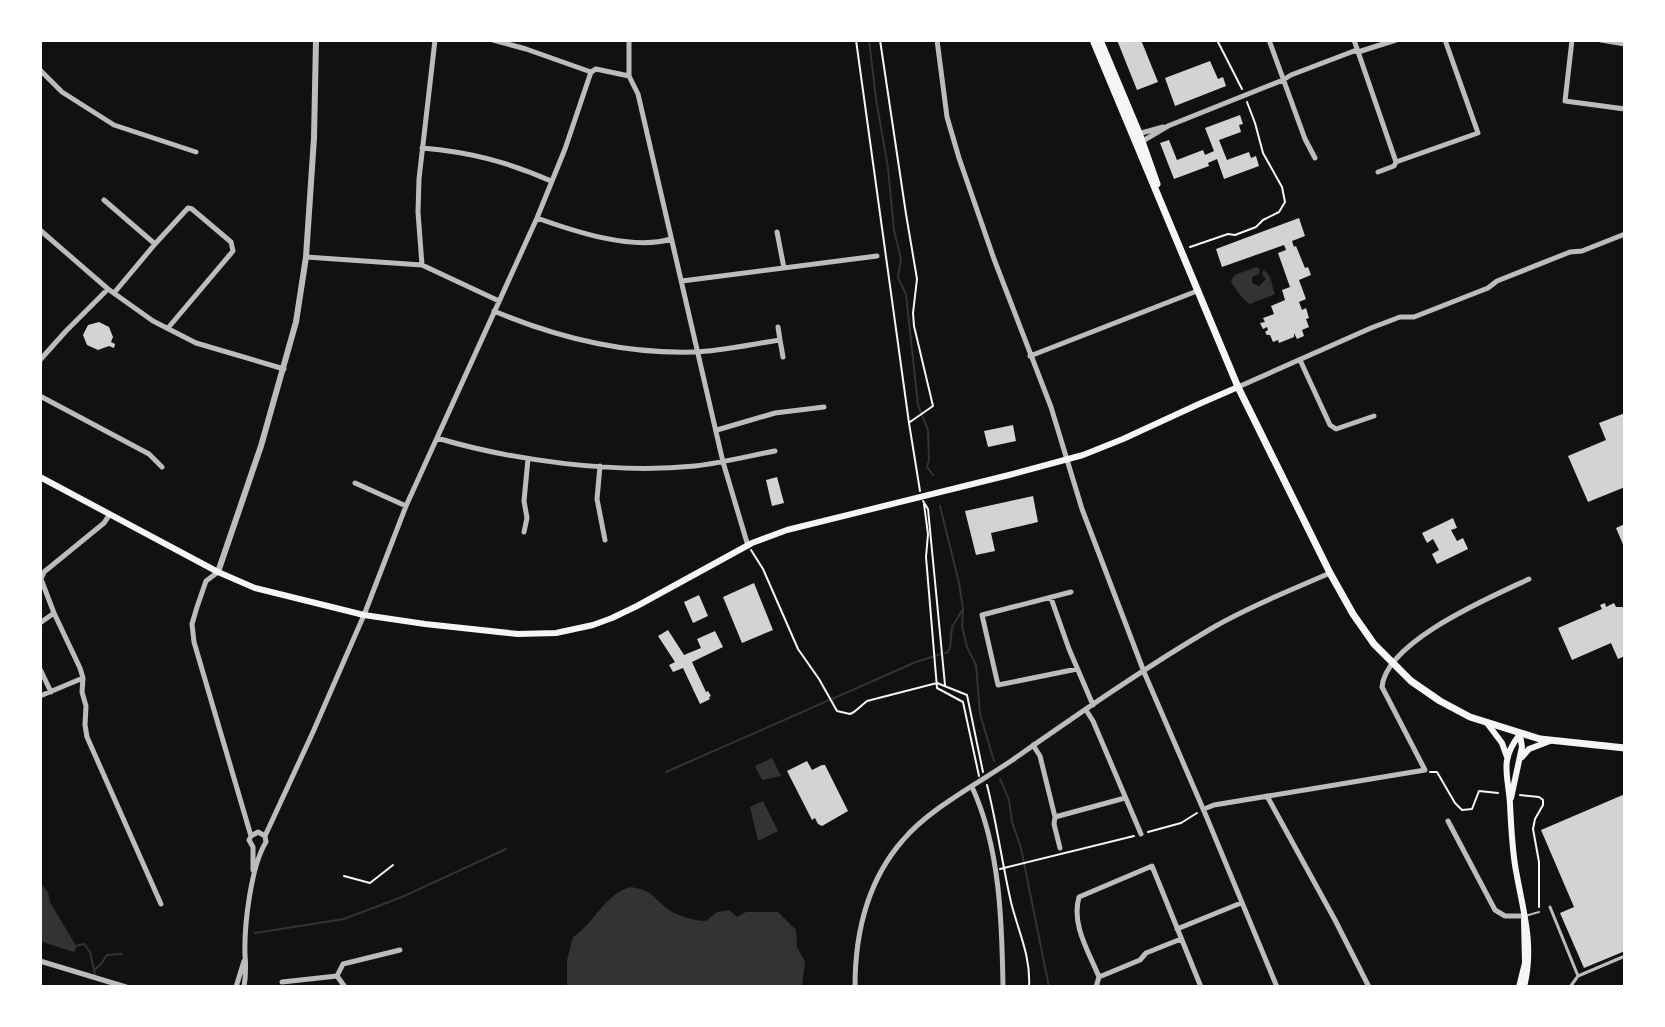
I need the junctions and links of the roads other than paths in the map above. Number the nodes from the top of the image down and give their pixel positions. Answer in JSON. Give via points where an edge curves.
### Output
{"nodes":[{"id":1,"x":316,"y":40,"type":"edge"},
{"id":2,"x":435,"y":40,"type":"edge"},
{"id":3,"x":493,"y":40,"type":"edge"},
{"id":4,"x":629,"y":40,"type":"edge"},
{"id":5,"x":937,"y":40,"type":"edge"},
{"id":6,"x":1093,"y":40,"type":"edge"},
{"id":7,"x":1100,"y":40,"type":"edge"},
{"id":8,"x":1269,"y":40,"type":"edge"},
{"id":9,"x":1354,"y":40,"type":"edge"},
{"id":10,"x":1396,"y":40,"type":"edge"},
{"id":11,"x":1445,"y":40,"type":"edge"},
{"id":12,"x":1572,"y":40,"type":"edge"},
{"id":13,"x":1601,"y":40,"type":"edge"},
{"id":14,"x":1625,"y":44,"type":"edge"},
{"id":15,"x":1358,"y":52,"type":"junction"},
{"id":16,"x":40,"y":70,"type":"edge"},
{"id":17,"x":591,"y":72,"type":"junction"},
{"id":18,"x":629,"y":76,"type":"junction"},
{"id":19,"x":1283,"y":80,"type":"junction"},
{"id":20,"x":1625,"y":109,"type":"edge"},
{"id":21,"x":1138,"y":138,"type":"junction"},
{"id":22,"x":422,"y":148,"type":"junction"},
{"id":23,"x":196,"y":152,"type":"dead end"},
{"id":24,"x":1315,"y":158,"type":"dead end"},
{"id":25,"x":1396,"y":162,"type":"junction"},
{"id":26,"x":1378,"y":172,"type":"dead end"},
{"id":27,"x":552,"y":182,"type":"junction"},
{"id":28,"x":104,"y":200,"type":"dead end"},
{"id":29,"x":537,"y":218,"type":"junction"},
{"id":30,"x":40,"y":230,"type":"edge"},
{"id":31,"x":777,"y":232,"type":"dead end"},
{"id":32,"x":1625,"y":234,"type":"edge"},
{"id":33,"x":671,"y":239,"type":"junction"},
{"id":34,"x":155,"y":244,"type":"junction"},
{"id":35,"x":877,"y":256,"type":"dead end"},
{"id":36,"x":306,"y":257,"type":"junction"},
{"id":37,"x":422,"y":265,"type":"junction"},
{"id":38,"x":784,"y":268,"type":"junction"},
{"id":39,"x":682,"y":281,"type":"junction"},
{"id":40,"x":111,"y":291,"type":"junction"},
{"id":41,"x":1197,"y":291,"type":"junction"},
{"id":42,"x":499,"y":301,"type":"junction"},
{"id":43,"x":494,"y":311,"type":"junction"},
{"id":44,"x":778,"y":327,"type":"dead end"},
{"id":45,"x":168,"y":328,"type":"junction"},
{"id":46,"x":780,"y":340,"type":"junction"},
{"id":47,"x":698,"y":352,"type":"junction"},
{"id":48,"x":1030,"y":356,"type":"junction"},
{"id":49,"x":783,"y":357,"type":"dead end"},
{"id":50,"x":40,"y":360,"type":"edge"},
{"id":51,"x":1300,"y":360,"type":"junction"},
{"id":52,"x":284,"y":369,"type":"junction"},
{"id":53,"x":1238,"y":387,"type":"junction"},
{"id":54,"x":40,"y":396,"type":"edge"},
{"id":55,"x":824,"y":407,"type":"dead end"},
{"id":56,"x":1374,"y":416,"type":"dead end"},
{"id":57,"x":717,"y":430,"type":"junction"},
{"id":58,"x":437,"y":438,"type":"junction"},
{"id":59,"x":775,"y":451,"type":"dead end"},
{"id":60,"x":528,"y":459,"type":"junction"},
{"id":61,"x":1066,"y":460,"type":"junction"},
{"id":62,"x":723,"y":462,"type":"junction"},
{"id":63,"x":600,"y":466,"type":"junction"},
{"id":64,"x":162,"y":467,"type":"dead end"},
{"id":65,"x":40,"y":477,"type":"edge"},
{"id":66,"x":355,"y":483,"type":"dead end"},
{"id":67,"x":406,"y":506,"type":"junction"},
{"id":68,"x":110,"y":514,"type":"junction"},
{"id":69,"x":524,"y":532,"type":"dead end"},
{"id":70,"x":605,"y":540,"type":"dead end"},
{"id":71,"x":748,"y":546,"type":"junction"},
{"id":72,"x":218,"y":572,"type":"junction"},
{"id":73,"x":1330,"y":573,"type":"junction"},
{"id":74,"x":1529,"y":579,"type":"dead end"},
{"id":75,"x":1071,"y":592,"type":"dead end"},
{"id":76,"x":1051,"y":598,"type":"junction"},
{"id":77,"x":54,"y":613,"type":"junction"},
{"id":78,"x":364,"y":615,"type":"junction"},
{"id":79,"x":40,"y":623,"type":"edge"},
{"id":80,"x":1392,"y":663,"type":"junction"},
{"id":81,"x":40,"y":669,"type":"edge"},
{"id":82,"x":1077,"y":669,"type":"junction"},
{"id":83,"x":1144,"y":672,"type":"junction"},
{"id":84,"x":83,"y":678,"type":"junction"},
{"id":85,"x":51,"y":692,"type":"junction"},
{"id":86,"x":40,"y":696,"type":"edge"},
{"id":87,"x":1093,"y":705,"type":"junction"},
{"id":88,"x":1086,"y":710,"type":"junction"},
{"id":89,"x":1487,"y":723,"type":"junction"},
{"id":90,"x":1520,"y":734,"type":"junction"},
{"id":91,"x":1550,"y":741,"type":"junction"},
{"id":92,"x":1033,"y":745,"type":"junction"},
{"id":93,"x":1625,"y":748,"type":"edge"},
{"id":94,"x":1507,"y":757,"type":"junction"},
{"id":95,"x":1518,"y":763,"type":"junction"},
{"id":96,"x":972,"y":787,"type":"junction"},
{"id":97,"x":1267,"y":796,"type":"junction"},
{"id":98,"x":1125,"y":798,"type":"junction"},
{"id":99,"x":1510,"y":802,"type":"junction"},
{"id":100,"x":1204,"y":809,"type":"junction"},
{"id":101,"x":1055,"y":817,"type":"junction"},
{"id":102,"x":1448,"y":821,"type":"dead end"},
{"id":103,"x":1141,"y":834,"type":"road end"},
{"id":104,"x":251,"y":836,"type":"junction"},
{"id":105,"x":265,"y":836,"type":"junction"},
{"id":106,"x":253,"y":847,"type":"junction"},
{"id":107,"x":262,"y":847,"type":"junction"},
{"id":108,"x":1060,"y":848,"type":"dead end"},
{"id":109,"x":253,"y":876,"type":"junction"},
{"id":110,"x":1241,"y":903,"type":"junction"},
{"id":111,"x":161,"y":904,"type":"dead end"},
{"id":112,"x":1550,"y":907,"type":"dead end"},
{"id":113,"x":1539,"y":912,"type":"road end"},
{"id":114,"x":1524,"y":916,"type":"junction"},
{"id":115,"x":1177,"y":929,"type":"junction"},
{"id":116,"x":1181,"y":939,"type":"junction"},
{"id":117,"x":400,"y":950,"type":"dead end"},
{"id":118,"x":245,"y":956,"type":"junction"},
{"id":119,"x":1625,"y":956,"type":"edge"},
{"id":120,"x":40,"y":961,"type":"edge"},
{"id":121,"x":337,"y":976,"type":"junction"},
{"id":122,"x":1578,"y":976,"type":"junction"},
{"id":123,"x":1099,"y":977,"type":"junction"},
{"id":124,"x":282,"y":982,"type":"dead end"},
{"id":125,"x":124,"y":986,"type":"edge"},
{"id":126,"x":236,"y":987,"type":"edge"},
{"id":127,"x":244,"y":987,"type":"edge"},
{"id":128,"x":345,"y":987,"type":"edge"},
{"id":129,"x":855,"y":987,"type":"edge"},
{"id":130,"x":1003,"y":987,"type":"edge"},
{"id":131,"x":1096,"y":987,"type":"edge"},
{"id":132,"x":1201,"y":987,"type":"edge"},
{"id":133,"x":1277,"y":987,"type":"edge"},
{"id":134,"x":1369,"y":987,"type":"edge"},
{"id":135,"x":1521,"y":987,"type":"edge"},
{"id":136,"x":1570,"y":987,"type":"edge"}],
"edges":[{"from":1,"to":36,"type":"street"},
{"from":2,"to":22,"type":"street"},
{"from":3,"to":17,"type":"street"},
{"from":4,"to":18,"type":"street"},
{"from":5,"to":48,"type":"street","via":[[947,117],[959,158]]},
{"from":6,"to":21,"type":"main road"},
{"from":7,"to":21,"type":"main road"},
{"from":8,"to":19,"type":"street"},
{"from":9,"to":15,"type":"street"},
{"from":10,"to":15,"type":"street"},
{"from":11,"to":25,"type":"street","via":[[1478,133]]},
{"from":12,"to":20,"type":"street","via":[[1565,101]]},
{"from":13,"to":14,"type":"street"},
{"from":15,"to":19,"type":"street"},
{"from":15,"to":25,"type":"street"},
{"from":16,"to":23,"type":"street","via":[[62,92],[114,125]]},
{"from":17,"to":18,"type":"street"},
{"from":17,"to":27,"type":"street"},
{"from":18,"to":33,"type":"street","via":[[638,94]]},
{"from":19,"to":21,"type":"street"},
{"from":19,"to":24,"type":"street"},
{"from":21,"to":41,"type":"main road"},
{"from":22,"to":27,"type":"street","via":[[498,160]]},
{"from":22,"to":37,"type":"street"},
{"from":25,"to":26,"type":"street"},
{"from":27,"to":29,"type":"street"},
{"from":28,"to":34,"type":"street"},
{"from":29,"to":33,"type":"street","via":[[607,239]]},
{"from":29,"to":42,"type":"street"},
{"from":30,"to":40,"type":"street"},
{"from":31,"to":38,"type":"street"},
{"from":32,"to":51,"type":"street"},
{"from":33,"to":39,"type":"street"},
{"from":34,"to":40,"type":"street"},
{"from":34,"to":45,"type":"street","via":[[188,208],[231,242],[233,251]]},
{"from":35,"to":38,"type":"street"},
{"from":36,"to":37,"type":"street"},
{"from":36,"to":52,"type":"street"},
{"from":37,"to":42,"type":"street"},
{"from":38,"to":39,"type":"street"},
{"from":39,"to":47,"type":"street"},
{"from":40,"to":45,"type":"street"},
{"from":40,"to":50,"type":"street"},
{"from":41,"to":48,"type":"street"},
{"from":41,"to":53,"type":"main road"},
{"from":42,"to":43,"type":"street"},
{"from":43,"to":47,"type":"street","via":[[541,330],[613,347]]},
{"from":43,"to":58,"type":"street"},
{"from":44,"to":46,"type":"street"},
{"from":45,"to":52,"type":"street","via":[[196,343]]},
{"from":46,"to":47,"type":"street"},
{"from":46,"to":49,"type":"street"},
{"from":47,"to":57,"type":"street"},
{"from":48,"to":61,"type":"street"},
{"from":51,"to":53,"type":"street"},
{"from":51,"to":56,"type":"street","via":[[1330,425],[1336,429]]},
{"from":52,"to":72,"type":"street"},
{"from":53,"to":61,"type":"main road"},
{"from":53,"to":73,"type":"main road"},
{"from":54,"to":64,"type":"street","via":[[149,454]]},
{"from":55,"to":57,"type":"street","via":[[775,413]]},
{"from":57,"to":62,"type":"street"},
{"from":58,"to":60,"type":"street"},
{"from":58,"to":67,"type":"street"},
{"from":59,"to":62,"type":"street"},
{"from":60,"to":63,"type":"street"},
{"from":60,"to":69,"type":"street"},
{"from":61,"to":71,"type":"main road","via":[[787,530]]},
{"from":61,"to":83,"type":"street"},
{"from":62,"to":63,"type":"street"},
{"from":62,"to":71,"type":"street"},
{"from":63,"to":70,"type":"street","via":[[597,499]]},
{"from":65,"to":68,"type":"main road"},
{"from":66,"to":67,"type":"street"},
{"from":67,"to":78,"type":"street"},
{"from":68,"to":72,"type":"main road"},
{"from":68,"to":77,"type":"street","via":[[44,572],[42,585]]},
{"from":71,"to":78,"type":"main road","via":[[612,618],[556,633],[500,633]]},
{"from":72,"to":78,"type":"main road","via":[[255,588]]},
{"from":72,"to":104,"type":"street","via":[[206,581],[197,607],[194,642]]},
{"from":73,"to":80,"type":"main road","via":[[1353,614]]},
{"from":73,"to":83,"type":"street","via":[[1216,625]]},
{"from":74,"to":80,"type":"street","via":[[1448,619]]},
{"from":75,"to":76,"type":"street"},
{"from":76,"to":82,"type":"street"},
{"from":76,"to":82,"type":"street","via":[[982,615],[998,685]]},
{"from":77,"to":79,"type":"street"},
{"from":77,"to":84,"type":"street"},
{"from":78,"to":105,"type":"street"},
{"from":80,"to":89,"type":"main road","via":[[1428,694]]},
{"from":80,"to":97,"type":"street","via":[[1382,687],[1425,770]]},
{"from":81,"to":85,"type":"street"},
{"from":82,"to":87,"type":"street"},
{"from":83,"to":87,"type":"street"},
{"from":83,"to":100,"type":"street"},
{"from":84,"to":85,"type":"street"},
{"from":84,"to":111,"type":"street","via":[[87,737]]},
{"from":85,"to":86,"type":"street"},
{"from":87,"to":88,"type":"street"},
{"from":88,"to":92,"type":"street"},
{"from":88,"to":98,"type":"street"},
{"from":89,"to":90,"type":"main road"},
{"from":89,"to":94,"type":"main road"},
{"from":90,"to":91,"type":"main road"},
{"from":90,"to":94,"type":"main road"},
{"from":90,"to":95,"type":"main road"},
{"from":91,"to":93,"type":"main road"},
{"from":91,"to":95,"type":"main road","via":[[1529,749]]},
{"from":92,"to":96,"type":"street"},
{"from":92,"to":101,"type":"street"},
{"from":94,"to":99,"type":"main road"},
{"from":95,"to":99,"type":"main road"},
{"from":96,"to":129,"type":"street","via":[[919,824],[887,862],[860,928]]},
{"from":96,"to":130,"type":"street","via":[[982,807],[995,870]]},
{"from":97,"to":100,"type":"street"},
{"from":97,"to":134,"type":"street"},
{"from":98,"to":101,"type":"street"},
{"from":98,"to":103,"type":"street"},
{"from":99,"to":114,"type":"main road"},
{"from":100,"to":110,"type":"street"},
{"from":101,"to":108,"type":"street"},
{"from":102,"to":114,"type":"street","via":[[1495,910]]},
{"from":104,"to":105,"type":"street"},
{"from":104,"to":106,"type":"street"},
{"from":105,"to":107,"type":"street"},
{"from":106,"to":107,"type":"street"},
{"from":106,"to":109,"type":"street"},
{"from":107,"to":109,"type":"street"},
{"from":109,"to":118,"type":"street"},
{"from":110,"to":115,"type":"street"},
{"from":110,"to":133,"type":"street"},
{"from":112,"to":122,"type":"street"},
{"from":113,"to":114,"type":"lane"},
{"from":114,"to":135,"type":"main road","via":[[1529,951]]},
{"from":115,"to":116,"type":"street"},
{"from":115,"to":123,"type":"street","via":[[1152,866],[1079,897],[1079,930]]},
{"from":116,"to":123,"type":"street"},
{"from":116,"to":132,"type":"street"},
{"from":117,"to":121,"type":"street","via":[[343,964]]},
{"from":118,"to":126,"type":"street"},
{"from":118,"to":127,"type":"street"},
{"from":119,"to":122,"type":"street"},
{"from":120,"to":125,"type":"street"},
{"from":121,"to":124,"type":"street"},
{"from":121,"to":128,"type":"street"},
{"from":122,"to":136,"type":"street"},
{"from":123,"to":131,"type":"street"}]}
